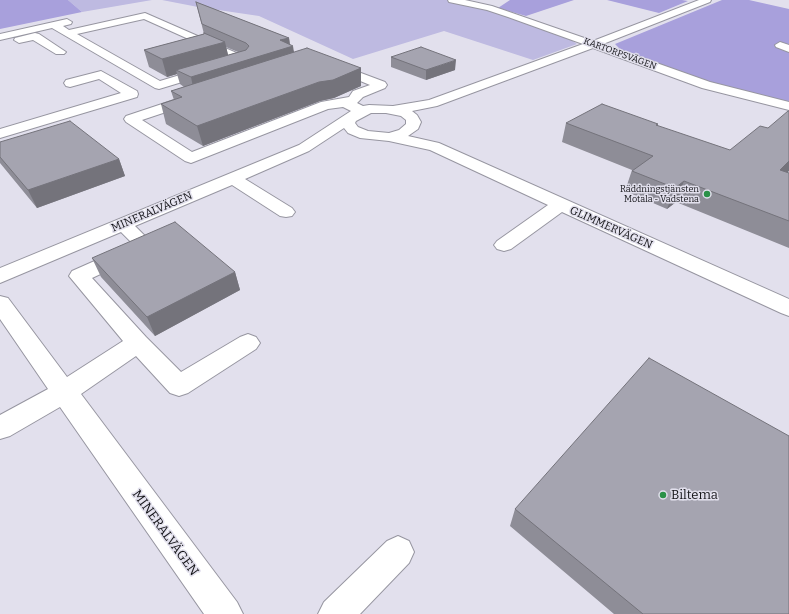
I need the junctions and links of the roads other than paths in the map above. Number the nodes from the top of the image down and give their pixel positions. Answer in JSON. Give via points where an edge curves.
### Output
{"nodes":[{"id":1,"x":452,"y":0,"type":"edge"},
{"id":2,"x":707,"y":0,"type":"edge"},
{"id":3,"x":75,"y":20,"type":"dead end"},
{"id":4,"x":54,"y":25,"type":"junction"},
{"id":5,"x":68,"y":33,"type":"junction"},
{"id":6,"x":0,"y":37,"type":"edge"},
{"id":7,"x":0,"y":44,"type":"edge"},
{"id":8,"x":594,"y":44,"type":"junction"},
{"id":9,"x":60,"y":52,"type":"dead end"},
{"id":10,"x":320,"y":61,"type":"edge"},
{"id":11,"x":70,"y":83,"type":"dead end"},
{"id":12,"x":207,"y":94,"type":"edge"},
{"id":13,"x":432,"y":103,"type":"junction"},
{"id":14,"x":345,"y":104,"type":"junction"},
{"id":15,"x":789,"y":106,"type":"edge"},
{"id":16,"x":394,"y":110,"type":"junction"},
{"id":17,"x":356,"y":115,"type":"junction"},
{"id":18,"x":413,"y":120,"type":"junction"},
{"id":19,"x":0,"y":134,"type":"edge"},
{"id":20,"x":365,"y":136,"type":"junction"},
{"id":21,"x":389,"y":137,"type":"junction"},
{"id":22,"x":434,"y":146,"type":"junction"},
{"id":23,"x":304,"y":148,"type":"junction"},
{"id":24,"x":233,"y":178,"type":"junction"},
{"id":25,"x":560,"y":205,"type":"junction"},
{"id":26,"x":286,"y":212,"type":"dead end"},
{"id":27,"x":123,"y":224,"type":"junction"},
{"id":28,"x":504,"y":245,"type":"dead end"},
{"id":29,"x":0,"y":276,"type":"edge"},
{"id":30,"x":0,"y":303,"type":"edge"},
{"id":31,"x":789,"y":308,"type":"edge"},
{"id":32,"x":138,"y":343,"type":"junction"},
{"id":33,"x":248,"y":343,"type":"dead end"},
{"id":34,"x":64,"y":392,"type":"junction"},
{"id":35,"x":0,"y":428,"type":"edge"},
{"id":36,"x":398,"y":552,"type":"dead end"},
{"id":37,"x":225,"y":614,"type":"edge"},
{"id":38,"x":336,"y":614,"type":"edge"}],
"edges":[{"from":1,"to":8,"type":"street","name":"KARTORPSVÄGEN","via":[[501,11]]},
{"from":2,"to":8,"type":"street","name":"GLIMMERVÄGEN"},
{"from":3,"to":4,"type":"street"},
{"from":4,"to":5,"type":"street"},
{"from":4,"to":6,"type":"street"},
{"from":5,"to":5,"type":"street","via":[[159,85],[244,60],[146,16]]},
{"from":7,"to":9,"type":"street","via":[[35,36]]},
{"from":8,"to":13,"type":"street","name":"GLIMMERVÄGEN"},
{"from":8,"to":15,"type":"street","name":"KARTORPSVÄGEN","via":[[691,80]]},
{"from":10,"to":14,"type":"street","via":[[381,85],[358,94],[354,100]]},
{"from":11,"to":19,"type":"street","via":[[101,75],[132,94]]},
{"from":12,"to":14,"type":"street","via":[[131,119],[190,158],[326,105]]},
{"from":13,"to":16,"type":"street","name":"GLIMMERVÄGEN"},
{"from":13,"to":18,"type":"street","name":"GLIMMERVÄGEN","via":[[419,111]]},
{"from":14,"to":17,"type":"street"},
{"from":16,"to":17,"type":"street","name":"GLIMMERVÄGEN","via":[[378,109]]},
{"from":16,"to":18,"type":"street","name":"GLIMMERVÄGEN","via":[[406,113]]},
{"from":17,"to":20,"type":"street","via":[[348,123],[353,130]]},
{"from":17,"to":23,"type":"street","name":"MINERALVÄGEN"},
{"from":18,"to":21,"type":"street","name":"GLIMMERVÄGEN","via":[[413,126],[404,133]]},
{"from":18,"to":22,"type":"street","name":"GLIMMERVÄGEN","via":[[420,133]]},
{"from":20,"to":21,"type":"street","name":"GLIMMERVÄGEN"},
{"from":20,"to":23,"type":"street","name":"MINERALVÄGEN"},
{"from":21,"to":22,"type":"street","name":"GLIMMERVÄGEN"},
{"from":22,"to":25,"type":"street","name":"GLIMMERVÄGEN"},
{"from":23,"to":24,"type":"street","name":"MINERALVÄGEN"},
{"from":24,"to":26,"type":"street"},
{"from":24,"to":27,"type":"street","name":"MINERALVÄGEN"},
{"from":25,"to":28,"type":"street"},
{"from":25,"to":31,"type":"street","name":"GLIMMERVÄGEN"},
{"from":27,"to":29,"type":"street","name":"MINERALVÄGEN"},
{"from":27,"to":32,"type":"street","via":[[145,246],[79,276]]},
{"from":30,"to":34,"type":"street","name":"MINERALVÄGEN"},
{"from":32,"to":33,"type":"street","via":[[179,386]]},
{"from":32,"to":34,"type":"street"},
{"from":34,"to":35,"type":"street"},
{"from":34,"to":37,"type":"street","name":"MINERALVÄGEN"},
{"from":36,"to":38,"type":"street"}]}
